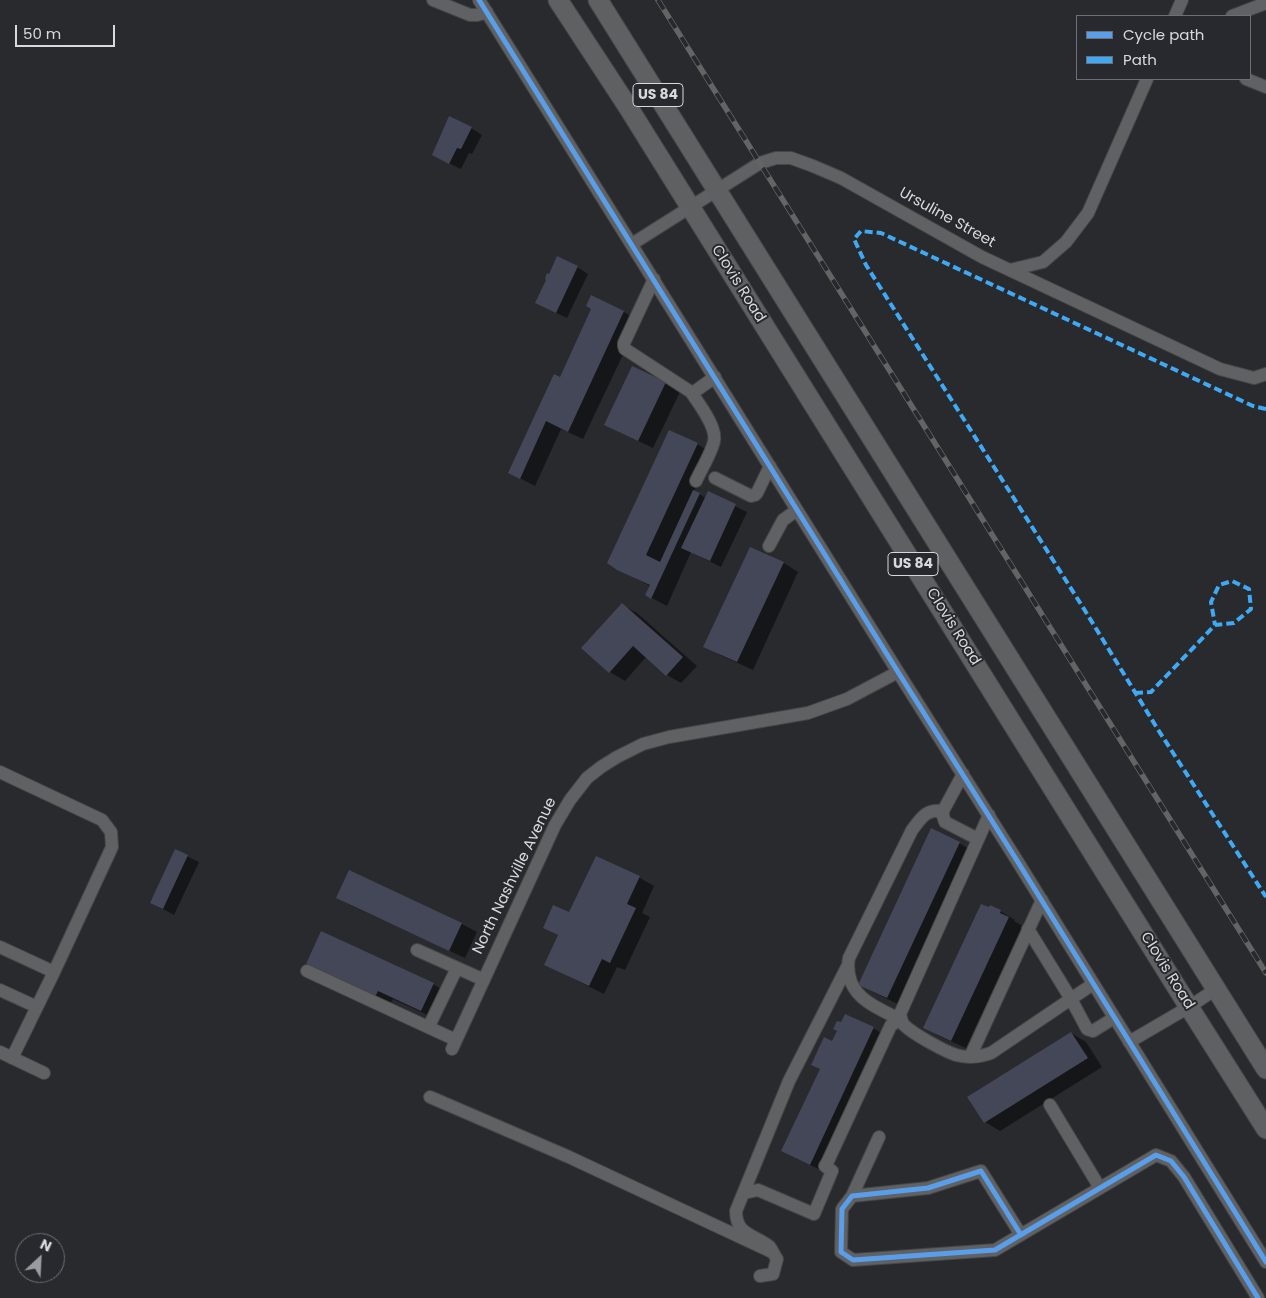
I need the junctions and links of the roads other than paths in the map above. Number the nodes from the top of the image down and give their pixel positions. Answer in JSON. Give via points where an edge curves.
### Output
{"nodes":[{"id":1,"x":433,"y":0,"type":"edge"},
{"id":2,"x":479,"y":0,"type":"edge"},
{"id":3,"x":558,"y":0,"type":"edge"},
{"id":4,"x":598,"y":0,"type":"edge"},
{"id":5,"x":1182,"y":0,"type":"edge"},
{"id":6,"x":1266,"y":3,"type":"edge"},
{"id":7,"x":487,"y":12,"type":"junction"},
{"id":8,"x":1175,"y":15,"type":"edge"},
{"id":9,"x":1235,"y":15,"type":"edge"},
{"id":10,"x":1147,"y":80,"type":"edge"},
{"id":11,"x":1248,"y":80,"type":"edge"},
{"id":12,"x":1266,"y":87,"type":"edge"},
{"id":13,"x":716,"y":191,"type":"junction"},
{"id":14,"x":689,"y":207,"type":"junction"},
{"id":15,"x":632,"y":244,"type":"junction"},
{"id":16,"x":1010,"y":270,"type":"junction"},
{"id":17,"x":654,"y":279,"type":"junction"},
{"id":18,"x":1260,"y":376,"type":"edge"},
{"id":19,"x":715,"y":377,"type":"junction"},
{"id":20,"x":691,"y":392,"type":"junction"},
{"id":21,"x":770,"y":466,"type":"junction"},
{"id":22,"x":714,"y":478,"type":"dead end"},
{"id":23,"x":696,"y":481,"type":"dead end"},
{"id":24,"x":797,"y":510,"type":"junction"},
{"id":25,"x":768,"y":546,"type":"dead end"},
{"id":26,"x":898,"y":672,"type":"junction"},
{"id":27,"x":0,"y":772,"type":"edge"},
{"id":28,"x":962,"y":774,"type":"junction"},
{"id":29,"x":943,"y":811,"type":"junction"},
{"id":30,"x":989,"y":815,"type":"junction"},
{"id":31,"x":978,"y":839,"type":"junction"},
{"id":32,"x":1042,"y":900,"type":"junction"},
{"id":33,"x":1028,"y":929,"type":"junction"},
{"id":34,"x":0,"y":947,"type":"edge"},
{"id":35,"x":417,"y":950,"type":"dead end"},
{"id":36,"x":847,"y":967,"type":"junction"},
{"id":37,"x":457,"y":968,"type":"junction"},
{"id":38,"x":307,"y":971,"type":"dead end"},
{"id":39,"x":54,"y":972,"type":"junction"},
{"id":40,"x":484,"y":980,"type":"junction"},
{"id":41,"x":1093,"y":984,"type":"junction"},
{"id":42,"x":1216,"y":989,"type":"junction"},
{"id":43,"x":0,"y":990,"type":"edge"},
{"id":44,"x":1071,"y":1000,"type":"junction"},
{"id":45,"x":37,"y":1007,"type":"junction"},
{"id":46,"x":1189,"y":1008,"type":"junction"},
{"id":47,"x":1114,"y":1018,"type":"junction"},
{"id":48,"x":901,"y":1020,"type":"junction"},
{"id":49,"x":432,"y":1029,"type":"junction"},
{"id":50,"x":1129,"y":1042,"type":"junction"},
{"id":51,"x":0,"y":1052,"type":"edge"},
{"id":52,"x":970,"y":1057,"type":"junction"},
{"id":53,"x":12,"y":1058,"type":"junction"},
{"id":54,"x":1266,"y":1069,"type":"edge"},
{"id":55,"x":44,"y":1073,"type":"dead end"},
{"id":56,"x":430,"y":1097,"type":"dead end"},
{"id":57,"x":1050,"y":1105,"type":"dead end"},
{"id":58,"x":1266,"y":1129,"type":"edge"},
{"id":59,"x":879,"y":1137,"type":"dead end"},
{"id":60,"x":1100,"y":1188,"type":"junction"},
{"id":61,"x":744,"y":1193,"type":"junction"},
{"id":62,"x":852,"y":1196,"type":"junction"},
{"id":63,"x":1021,"y":1234,"type":"junction"},
{"id":64,"x":772,"y":1252,"type":"junction"},
{"id":65,"x":1266,"y":1262,"type":"edge"},
{"id":66,"x":760,"y":1276,"type":"dead end"},
{"id":67,"x":1258,"y":1298,"type":"edge"}],
"edges":[{"from":1,"to":7,"type":"street","via":[[470,15]]},
{"from":2,"to":7,"type":"street"},
{"from":3,"to":14,"type":"highway","name":"Clovis Road","number":"US 84"},
{"from":4,"to":13,"type":"highway","name":"Clovis Road","number":"US 84"},
{"from":5,"to":8,"type":"street"},
{"from":6,"to":9,"type":"street"},
{"from":7,"to":15,"type":"street"},
{"from":10,"to":16,"type":"street","via":[[1088,213],[1066,242],[1043,262]]},
{"from":11,"to":12,"type":"street"},
{"from":13,"to":14,"type":"street","name":"Ursuline Street"},
{"from":13,"to":16,"type":"street","name":"Ursuline Street","via":[[760,163],[791,158],[841,178]]},
{"from":13,"to":42,"type":"highway","name":"Clovis Road","number":"US 84"},
{"from":14,"to":15,"type":"street","name":"Ursuline Street"},
{"from":14,"to":46,"type":"highway","name":"Clovis Road","number":"US 84"},
{"from":15,"to":17,"type":"street"},
{"from":16,"to":18,"type":"street","name":"Ursuline Street","via":[[1220,370]]},
{"from":17,"to":19,"type":"street"},
{"from":17,"to":20,"type":"street","via":[[624,346]]},
{"from":19,"to":20,"type":"street"},
{"from":19,"to":21,"type":"street"},
{"from":20,"to":23,"type":"street","via":[[714,434],[714,443]]},
{"from":21,"to":22,"type":"street","via":[[757,492],[751,496]]},
{"from":21,"to":24,"type":"street"},
{"from":24,"to":25,"type":"street","via":[[783,520]]},
{"from":24,"to":26,"type":"street"},
{"from":26,"to":28,"type":"street"},
{"from":26,"to":40,"type":"street","name":"North Nashville Avenue","via":[[825,708],[669,737],[635,748],[601,767],[587,778],[555,825]]},
{"from":27,"to":39,"type":"street","via":[[102,820],[111,832],[112,847]]},
{"from":28,"to":29,"type":"street"},
{"from":28,"to":30,"type":"street"},
{"from":29,"to":31,"type":"street","via":[[945,822]]},
{"from":29,"to":36,"type":"street","via":[[928,812],[912,830]]},
{"from":30,"to":31,"type":"street"},
{"from":30,"to":32,"type":"street"},
{"from":31,"to":48,"type":"street","via":[[900,1014]]},
{"from":32,"to":33,"type":"street"},
{"from":32,"to":41,"type":"street"},
{"from":33,"to":44,"type":"street"},
{"from":33,"to":52,"type":"street"},
{"from":34,"to":39,"type":"street"},
{"from":35,"to":37,"type":"street"},
{"from":36,"to":48,"type":"street","via":[[860,997]]},
{"from":36,"to":61,"type":"street","via":[[789,1082]]},
{"from":37,"to":40,"type":"street"},
{"from":37,"to":49,"type":"street","via":[[430,1024]]},
{"from":38,"to":49,"type":"street"},
{"from":39,"to":45,"type":"street"},
{"from":40,"to":49,"type":"street","name":"North Nashville Avenue","via":[[454,1045]]},
{"from":41,"to":44,"type":"street"},
{"from":41,"to":47,"type":"street"},
{"from":42,"to":46,"type":"street"},
{"from":42,"to":54,"type":"highway","name":"Clovis Road","number":"US 84"},
{"from":43,"to":45,"type":"street"},
{"from":44,"to":47,"type":"street","via":[[1090,1031]]},
{"from":44,"to":52,"type":"street","via":[[991,1053]]},
{"from":45,"to":53,"type":"street"},
{"from":46,"to":50,"type":"street"},
{"from":46,"to":58,"type":"highway","name":"Clovis Road","number":"US 84"},
{"from":47,"to":50,"type":"street"},
{"from":48,"to":52,"type":"street","via":[[926,1040],[955,1054]]},
{"from":48,"to":61,"type":"street","via":[[891,1025],[825,1166],[832,1171],[814,1214],[758,1190]]},
{"from":50,"to":65,"type":"street"},
{"from":51,"to":53,"type":"street"},
{"from":53,"to":55,"type":"street"},
{"from":56,"to":64,"type":"street","via":[[569,1157]]},
{"from":57,"to":60,"type":"street"},
{"from":59,"to":62,"type":"street"},
{"from":60,"to":63,"type":"street"},
{"from":60,"to":67,"type":"street","via":[[1156,1155],[1171,1161]]},
{"from":61,"to":64,"type":"street","via":[[736,1211],[736,1222],[770,1247]]},
{"from":62,"to":63,"type":"street","via":[[928,1188],[981,1171]]},
{"from":62,"to":63,"type":"street","via":[[842,1209],[841,1252],[853,1260],[995,1250]]},
{"from":64,"to":66,"type":"street","via":[[777,1259],[773,1274]]}]}
